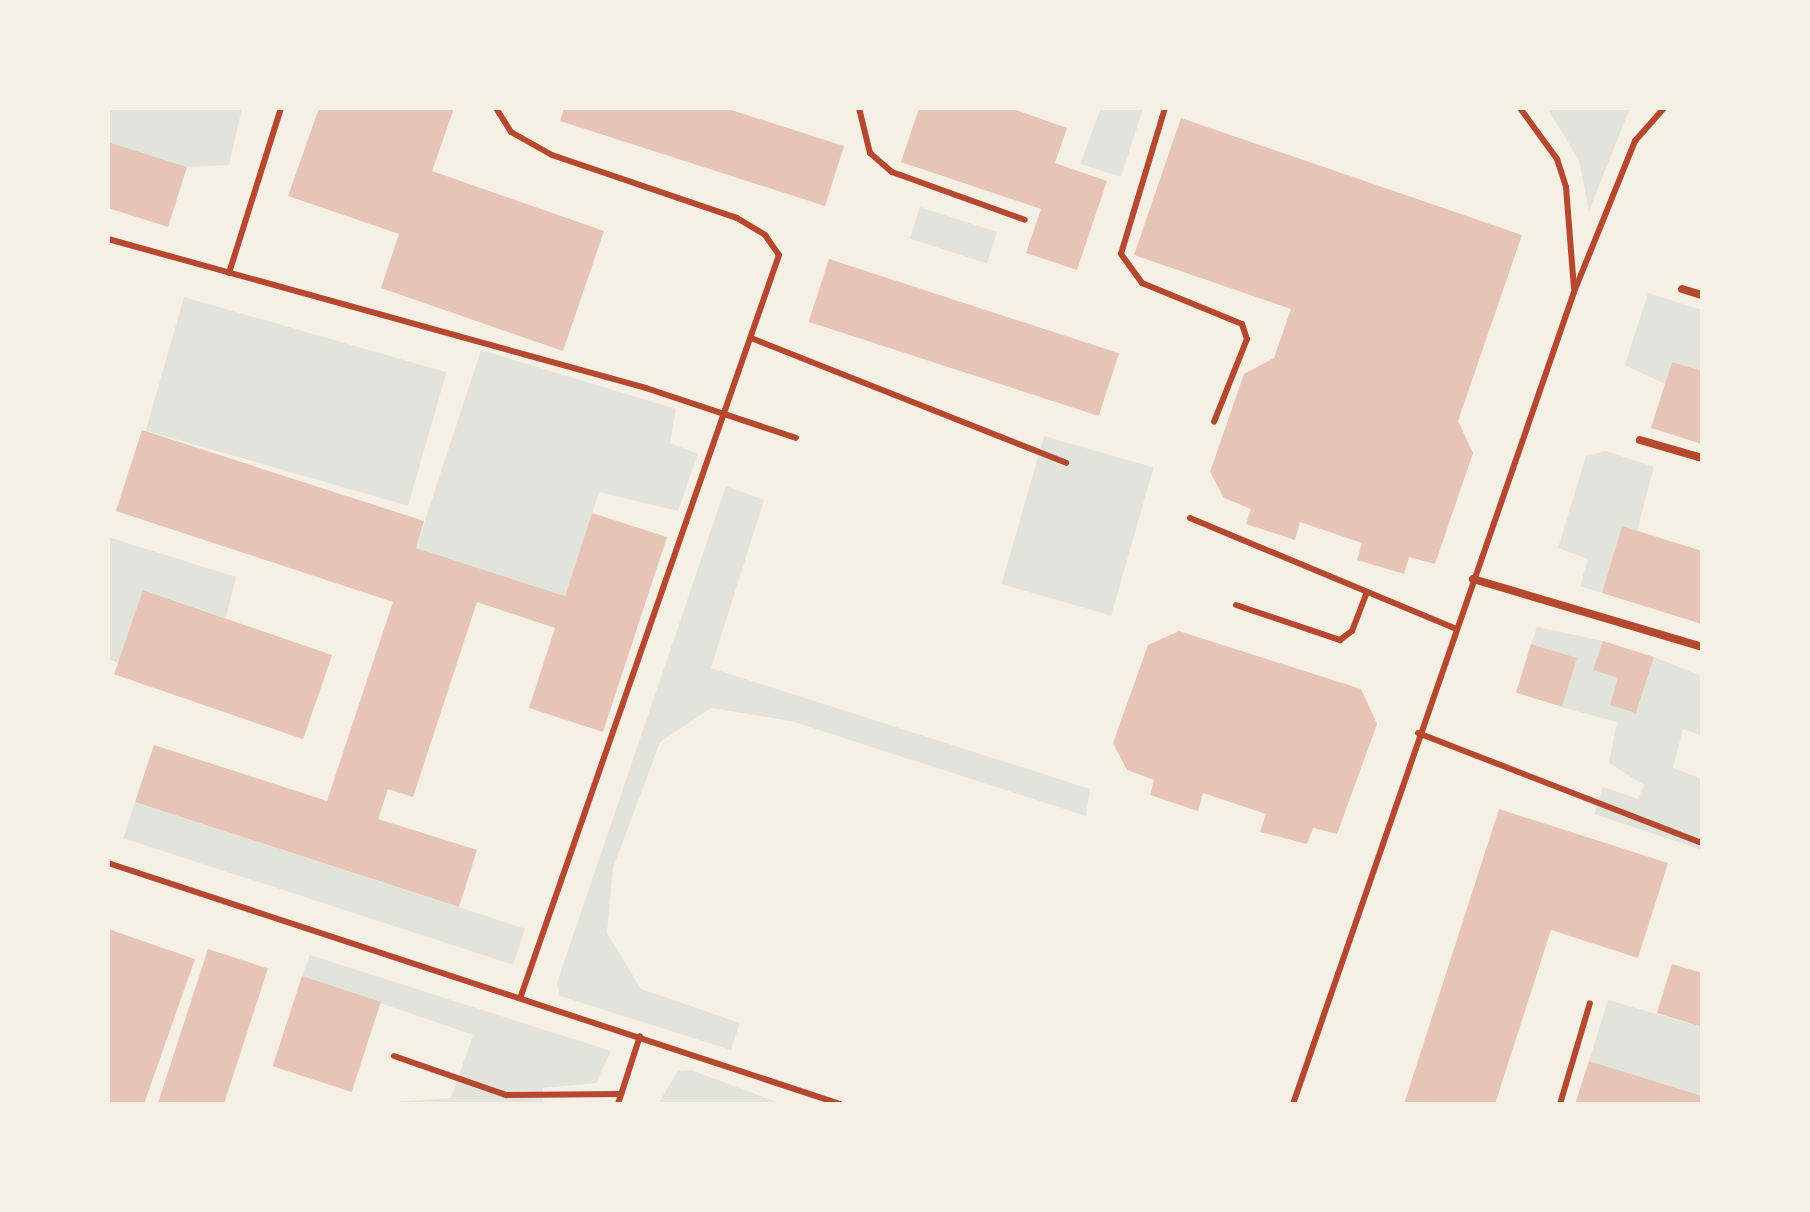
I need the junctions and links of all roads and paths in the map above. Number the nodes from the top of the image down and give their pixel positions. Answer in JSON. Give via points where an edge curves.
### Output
{"nodes":[{"id":1,"x":281,"y":108,"type":"edge"},
{"id":2,"x":496,"y":108,"type":"edge"},
{"id":3,"x":859,"y":108,"type":"edge"},
{"id":4,"x":1165,"y":108,"type":"edge"},
{"id":5,"x":1520,"y":108,"type":"edge"},
{"id":6,"x":1664,"y":108,"type":"edge"},
{"id":7,"x":1025,"y":220,"type":"dead end"},
{"id":8,"x":108,"y":239,"type":"edge"},
{"id":9,"x":229,"y":273,"type":"junction"},
{"id":10,"x":1682,"y":289,"type":"dead end"},
{"id":11,"x":1574,"y":292,"type":"junction"},
{"id":12,"x":1702,"y":295,"type":"edge"},
{"id":13,"x":751,"y":338,"type":"junction"},
{"id":14,"x":726,"y":412,"type":"junction"},
{"id":15,"x":1214,"y":422,"type":"dead end"},
{"id":16,"x":796,"y":438,"type":"dead end"},
{"id":17,"x":1640,"y":440,"type":"dead end"},
{"id":18,"x":1702,"y":458,"type":"edge"},
{"id":19,"x":1066,"y":463,"type":"dead end"},
{"id":20,"x":1190,"y":518,"type":"dead end"},
{"id":21,"x":1473,"y":579,"type":"junction"},
{"id":22,"x":1367,"y":592,"type":"junction"},
{"id":23,"x":1236,"y":605,"type":"dead end"},
{"id":24,"x":1454,"y":628,"type":"junction"},
{"id":25,"x":1702,"y":647,"type":"edge"},
{"id":26,"x":1418,"y":733,"type":"junction"},
{"id":27,"x":1702,"y":843,"type":"edge"},
{"id":28,"x":108,"y":863,"type":"edge"},
{"id":29,"x":521,"y":996,"type":"junction"},
{"id":30,"x":1590,"y":1003,"type":"dead end"},
{"id":31,"x":640,"y":1036,"type":"junction"},
{"id":32,"x":394,"y":1056,"type":"dead end"},
{"id":33,"x":621,"y":1094,"type":"junction"},
{"id":34,"x":618,"y":1104,"type":"edge"},
{"id":35,"x":840,"y":1104,"type":"edge"},
{"id":36,"x":1293,"y":1104,"type":"edge"},
{"id":37,"x":1560,"y":1104,"type":"edge"}],
"edges":[{"from":1,"to":9,"type":"lane"},
{"from":2,"to":13,"type":"lane","via":[[511,132],[552,155],[737,218],[765,235],[779,255]]},
{"from":3,"to":7,"type":"lane","via":[[870,153],[892,172]]},
{"from":4,"to":15,"type":"lane","via":[[1121,254],[1142,283],[1242,324],[1247,339]]},
{"from":5,"to":11,"type":"lane","via":[[1557,159],[1566,187]]},
{"from":6,"to":11,"type":"lane","via":[[1635,141]]},
{"from":8,"to":9,"type":"lane"},
{"from":9,"to":14,"type":"lane"},
{"from":10,"to":12,"type":"street"},
{"from":11,"to":21,"type":"lane"},
{"from":13,"to":14,"type":"lane"},
{"from":13,"to":19,"type":"lane"},
{"from":14,"to":16,"type":"lane"},
{"from":14,"to":29,"type":"lane"},
{"from":17,"to":18,"type":"street"},
{"from":20,"to":22,"type":"lane"},
{"from":21,"to":24,"type":"lane"},
{"from":21,"to":25,"type":"street"},
{"from":22,"to":23,"type":"lane","via":[[1352,631],[1340,640]]},
{"from":22,"to":24,"type":"lane"},
{"from":24,"to":26,"type":"lane"},
{"from":26,"to":27,"type":"lane"},
{"from":26,"to":36,"type":"lane"},
{"from":28,"to":29,"type":"lane"},
{"from":29,"to":31,"type":"lane"},
{"from":30,"to":37,"type":"lane"},
{"from":31,"to":33,"type":"lane"},
{"from":31,"to":35,"type":"lane"},
{"from":32,"to":33,"type":"lane","via":[[506,1095]]},
{"from":33,"to":34,"type":"lane"}]}
